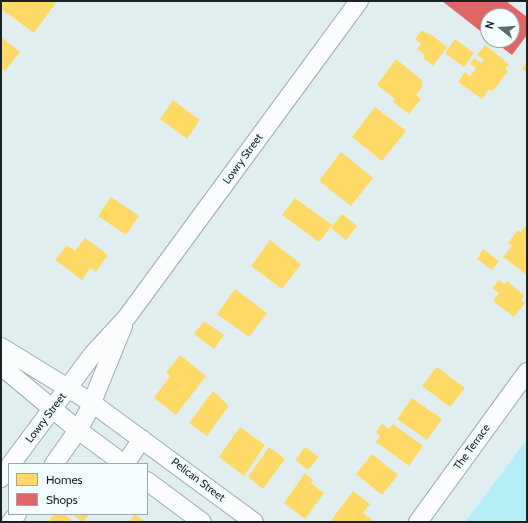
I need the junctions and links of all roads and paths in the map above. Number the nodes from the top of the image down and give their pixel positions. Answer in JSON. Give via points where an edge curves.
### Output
{"nodes":[{"id":1,"x":359,"y":1,"type":"edge"},
{"id":2,"x":127,"y":317,"type":"junction"},
{"id":3,"x":1,"y":347,"type":"edge"},
{"id":4,"x":1,"y":366,"type":"edge"},
{"id":5,"x":527,"y":372,"type":"edge"},
{"id":6,"x":68,"y":388,"type":"junction"},
{"id":7,"x":92,"y":403,"type":"junction"},
{"id":8,"x":52,"y":409,"type":"junction"},
{"id":9,"x":78,"y":430,"type":"junction"},
{"id":10,"x":142,"y":439,"type":"junction"},
{"id":11,"x":12,"y":463,"type":"edge"},
{"id":12,"x":55,"y":463,"type":"edge"},
{"id":13,"x":123,"y":463,"type":"edge"},
{"id":14,"x":125,"y":463,"type":"edge"},
{"id":15,"x":8,"y":468,"type":"edge"},
{"id":16,"x":1,"y":478,"type":"edge"},
{"id":17,"x":148,"y":482,"type":"edge"},
{"id":18,"x":202,"y":522,"type":"edge"},
{"id":19,"x":254,"y":522,"type":"edge"},
{"id":20,"x":418,"y":522,"type":"edge"}],
"edges":[{"from":1,"to":2,"type":"street","name":"Lowry Street"},
{"from":2,"to":6,"type":"street","name":"Lowry Street","via":[[93,354]]},
{"from":2,"to":7,"type":"street","name":"Lowry Street"},
{"from":3,"to":6,"type":"street","name":"Pelican Street"},
{"from":4,"to":8,"type":"street"},
{"from":5,"to":20,"type":"street","name":"The Terrace"},
{"from":6,"to":7,"type":"street","name":"Pelican Street"},
{"from":6,"to":8,"type":"street","name":"Lowry Street"},
{"from":7,"to":9,"type":"street","name":"Lowry Street"},
{"from":7,"to":10,"type":"street","name":"Pelican Street"},
{"from":8,"to":9,"type":"street"},
{"from":8,"to":11,"type":"street","name":"Lowry Street"},
{"from":9,"to":12,"type":"street","name":"Lowry Street"},
{"from":9,"to":13,"type":"street"},
{"from":10,"to":14,"type":"street"},
{"from":10,"to":19,"type":"street","name":"Pelican Street"},
{"from":15,"to":16,"type":"street"},
{"from":17,"to":18,"type":"street"}]}
